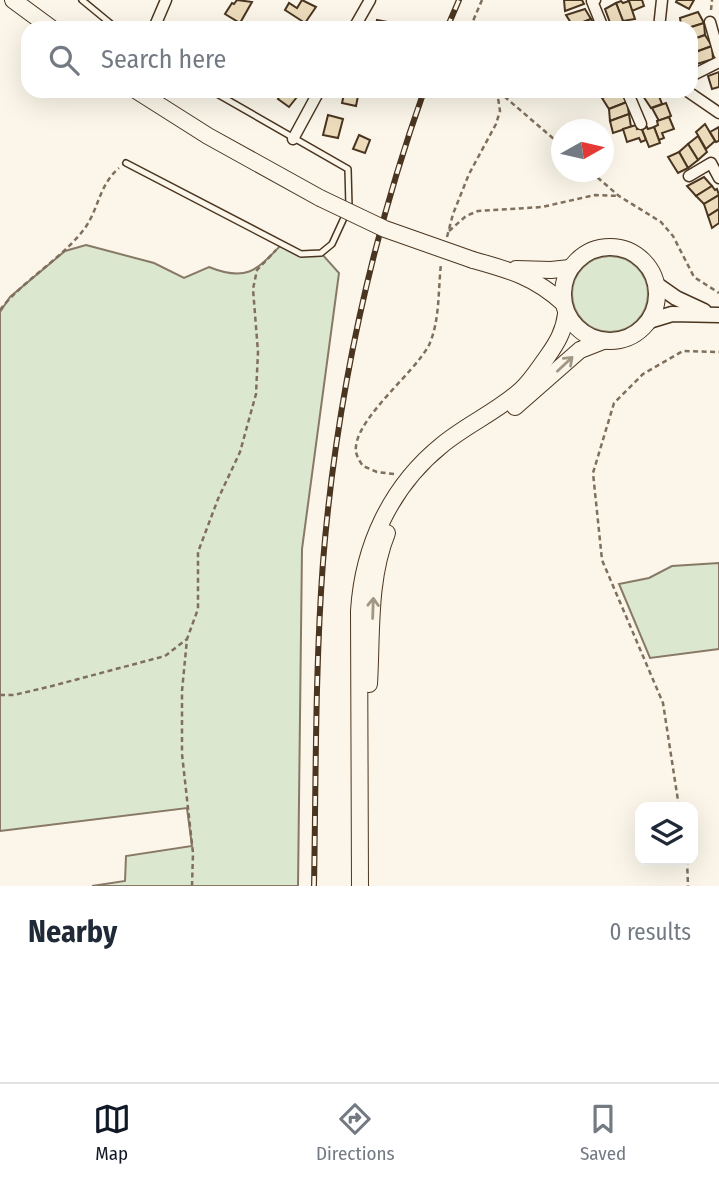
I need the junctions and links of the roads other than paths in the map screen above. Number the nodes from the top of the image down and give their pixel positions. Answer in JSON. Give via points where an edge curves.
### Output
{"nodes":[{"id":1,"x":13,"y":0,"type":"edge"},
{"id":2,"x":82,"y":0,"type":"edge"},
{"id":3,"x":166,"y":0,"type":"edge"},
{"id":4,"x":370,"y":0,"type":"edge"},
{"id":5,"x":595,"y":0,"type":"edge"},
{"id":6,"x":662,"y":0,"type":"edge"},
{"id":7,"x":42,"y":21,"type":"edge"},
{"id":8,"x":108,"y":21,"type":"edge"},
{"id":9,"x":157,"y":21,"type":"edge"},
{"id":10,"x":358,"y":21,"type":"edge"},
{"id":11,"x":600,"y":21,"type":"edge"},
{"id":12,"x":660,"y":21,"type":"edge"},
{"id":13,"x":710,"y":22,"type":"dead end"},
{"id":14,"x":719,"y":54,"type":"edge"},
{"id":15,"x":719,"y":62,"type":"edge"},
{"id":16,"x":698,"y":72,"type":"edge"},
{"id":17,"x":148,"y":98,"type":"edge"},
{"id":18,"x":224,"y":98,"type":"edge"},
{"id":19,"x":316,"y":98,"type":"edge"},
{"id":20,"x":630,"y":98,"type":"edge"},
{"id":21,"x":697,"y":98,"type":"edge"},
{"id":22,"x":719,"y":113,"type":"edge"},
{"id":23,"x":640,"y":124,"type":"dead end"},
{"id":24,"x":293,"y":139,"type":"junction"},
{"id":25,"x":125,"y":163,"type":"road end"},
{"id":26,"x":689,"y":176,"type":"dead end"},
{"id":27,"x":719,"y":178,"type":"edge"},
{"id":28,"x":570,"y":268,"type":"junction"},
{"id":29,"x":503,"y":269,"type":"junction"},
{"id":30,"x":656,"y":284,"type":"junction"},
{"id":31,"x":565,"y":309,"type":"junction"},
{"id":32,"x":719,"y":315,"type":"edge"},
{"id":33,"x":649,"y":321,"type":"junction"},
{"id":34,"x":603,"y":341,"type":"junction"},
{"id":35,"x":361,"y":847,"type":"junction"},
{"id":36,"x":360,"y":886,"type":"edge"}],
"edges":[{"from":1,"to":7,"type":"main road"},
{"from":2,"to":8,"type":"lane"},
{"from":3,"to":9,"type":"street"},
{"from":4,"to":10,"type":"street"},
{"from":5,"to":11,"type":"street"},
{"from":6,"to":12,"type":"street"},
{"from":13,"to":14,"type":"street"},
{"from":15,"to":16,"type":"street"},
{"from":17,"to":29,"type":"main road","bridge":true,"via":[[320,198],[385,229]]},
{"from":18,"to":24,"type":"lane"},
{"from":19,"to":24,"type":"street"},
{"from":20,"to":23,"type":"street"},
{"from":21,"to":22,"type":"street"},
{"from":24,"to":25,"type":"lane","via":[[348,169],[349,207],[332,244],[321,253],[301,254],[281,245]]},
{"from":26,"to":27,"type":"street","via":[[711,163]]},
{"from":28,"to":29,"type":"main road"},
{"from":28,"to":30,"type":"main road","via":[[593,249],[618,247],[641,258]]},
{"from":28,"to":31,"type":"main road","via":[[563,285]]},
{"from":29,"to":31,"type":"main road","via":[[547,288]]},
{"from":30,"to":32,"type":"street","via":[[676,299]]},
{"from":30,"to":33,"type":"main road","via":[[656,303]]},
{"from":31,"to":34,"type":"main road","via":[[580,331]]},
{"from":31,"to":35,"type":"main road","via":[[560,338],[529,381],[422,463],[394,499],[372,542],[359,611]]},
{"from":32,"to":33,"type":"street","via":[[673,314]]},
{"from":33,"to":34,"type":"main road","via":[[627,338]]},
{"from":35,"to":34,"type":"main road","one_way":true,"via":[[374,589],[389,527],[436,462],[525,400],[580,350]]},
{"from":35,"to":36,"type":"main road"}]}
